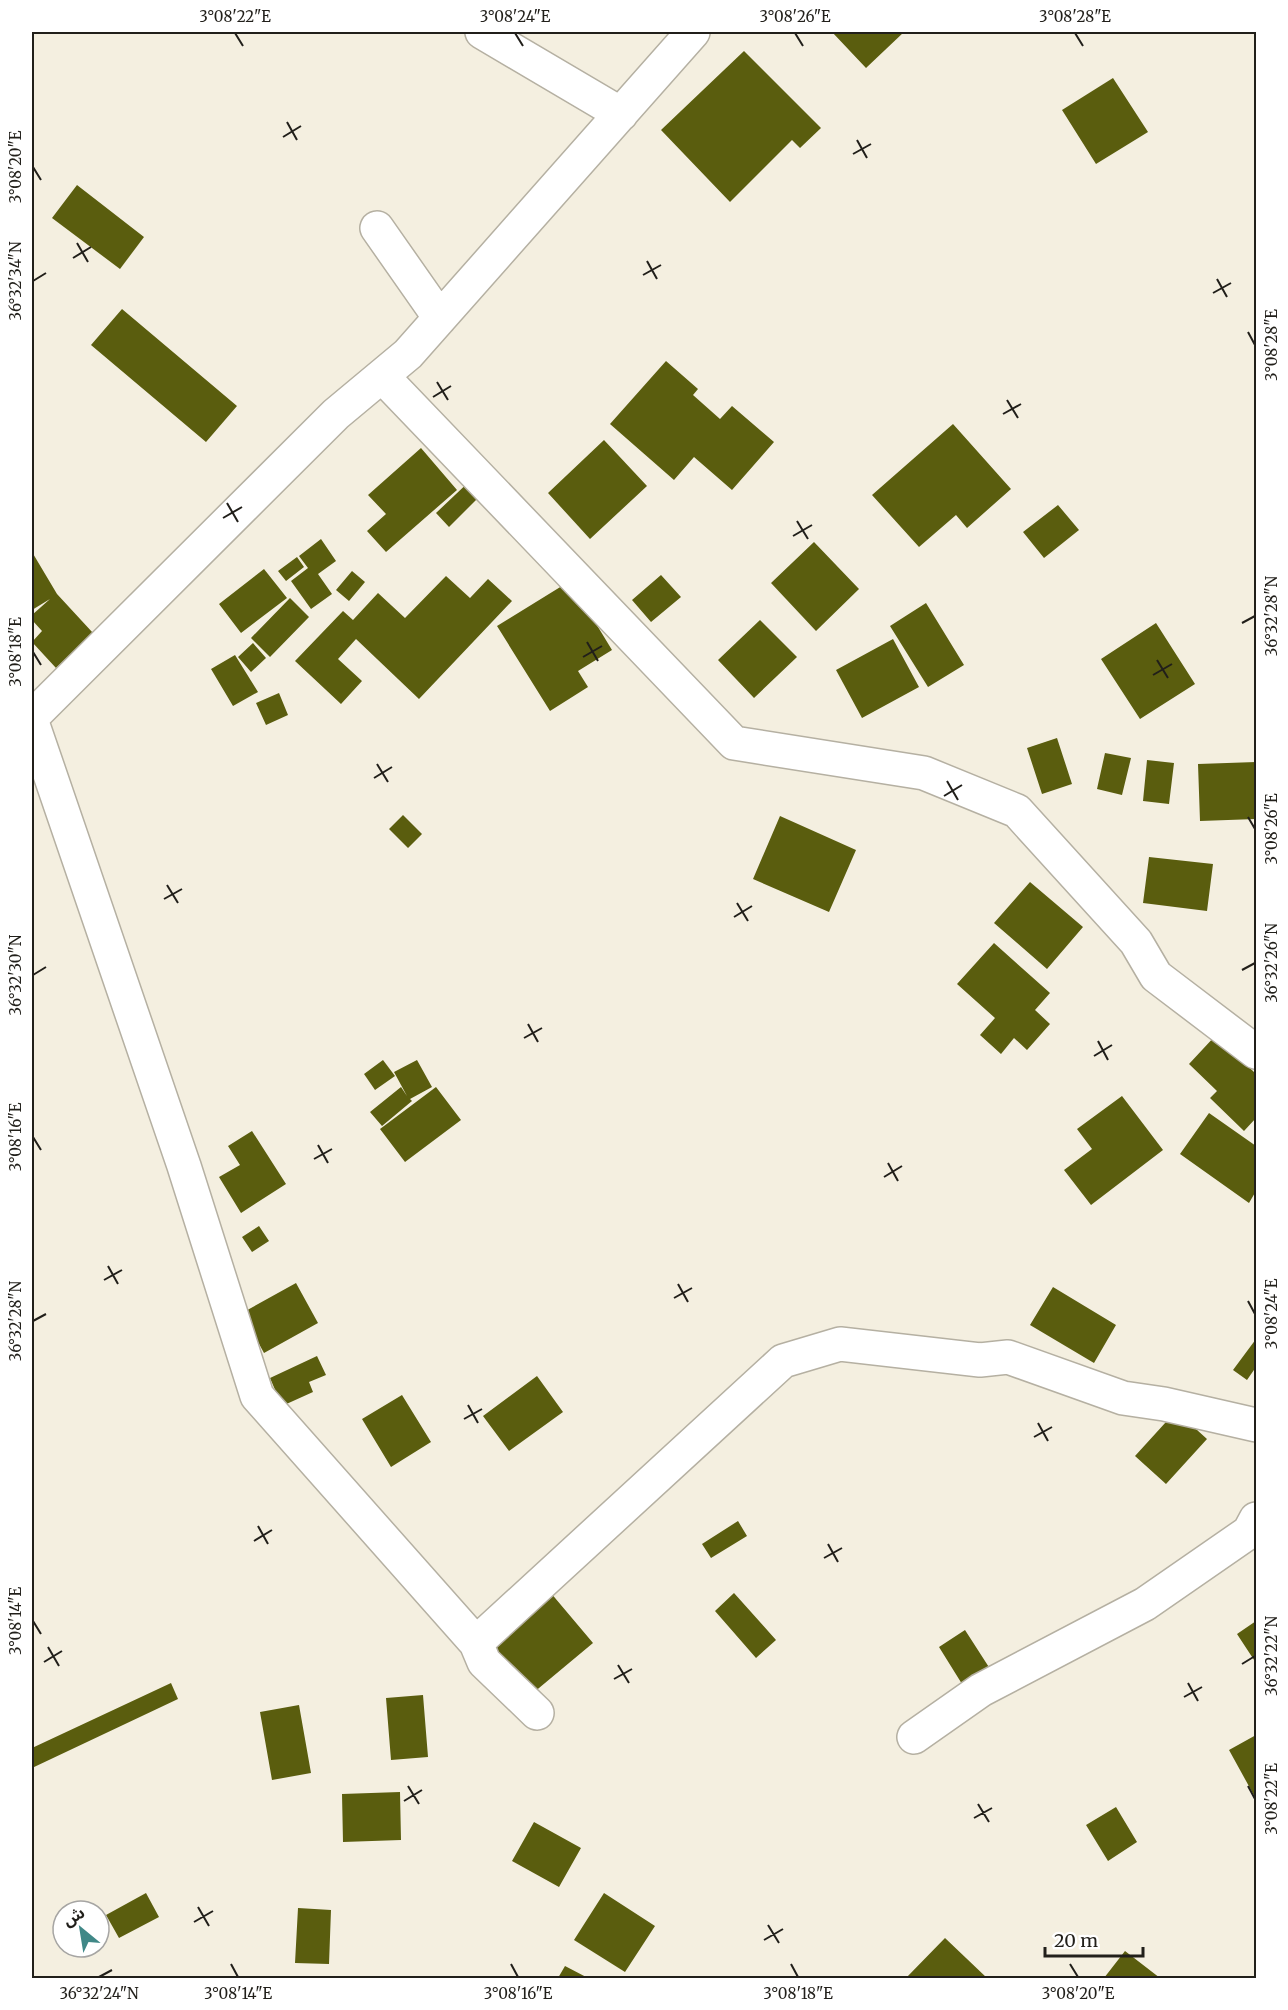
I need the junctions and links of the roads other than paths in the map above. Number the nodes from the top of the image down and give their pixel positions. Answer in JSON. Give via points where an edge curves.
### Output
{"nodes":[{"id":1,"x":482,"y":32,"type":"edge"},
{"id":2,"x":693,"y":32,"type":"edge"},
{"id":3,"x":621,"y":114,"type":"junction"},
{"id":4,"x":378,"y":228,"type":"dead end"},
{"id":5,"x":440,"y":318,"type":"junction"},
{"id":6,"x":382,"y":376,"type":"junction"},
{"id":7,"x":32,"y":717,"type":"edge"},
{"id":8,"x":32,"y":722,"type":"edge"},
{"id":9,"x":1257,"y":1052,"type":"edge"},
{"id":10,"x":1257,"y":1425,"type":"edge"},
{"id":11,"x":1257,"y":1519,"type":"edge"},
{"id":12,"x":476,"y":1643,"type":"junction"},
{"id":13,"x":537,"y":1713,"type":"dead end"},
{"id":14,"x":914,"y":1737,"type":"dead end"}],
"edges":[{"from":1,"to":3,"type":"street"},
{"from":2,"to":3,"type":"street"},
{"from":3,"to":5,"type":"street"},
{"from":4,"to":5,"type":"street"},
{"from":5,"to":6,"type":"street"},
{"from":6,"to":7,"type":"street","via":[[336,414]]},
{"from":6,"to":9,"type":"street","via":[[734,743],[924,773],[1017,811],[1136,942],[1155,976]]},
{"from":8,"to":12,"type":"street","via":[[184,1166],[257,1396]]},
{"from":10,"to":12,"type":"street","via":[[1123,1398],[1008,1357],[980,1360],[840,1344],[783,1361]]},
{"from":11,"to":14,"type":"street","via":[[1250,1532],[1145,1604],[981,1690]]},
{"from":12,"to":13,"type":"street","via":[[484,1662]]}]}
